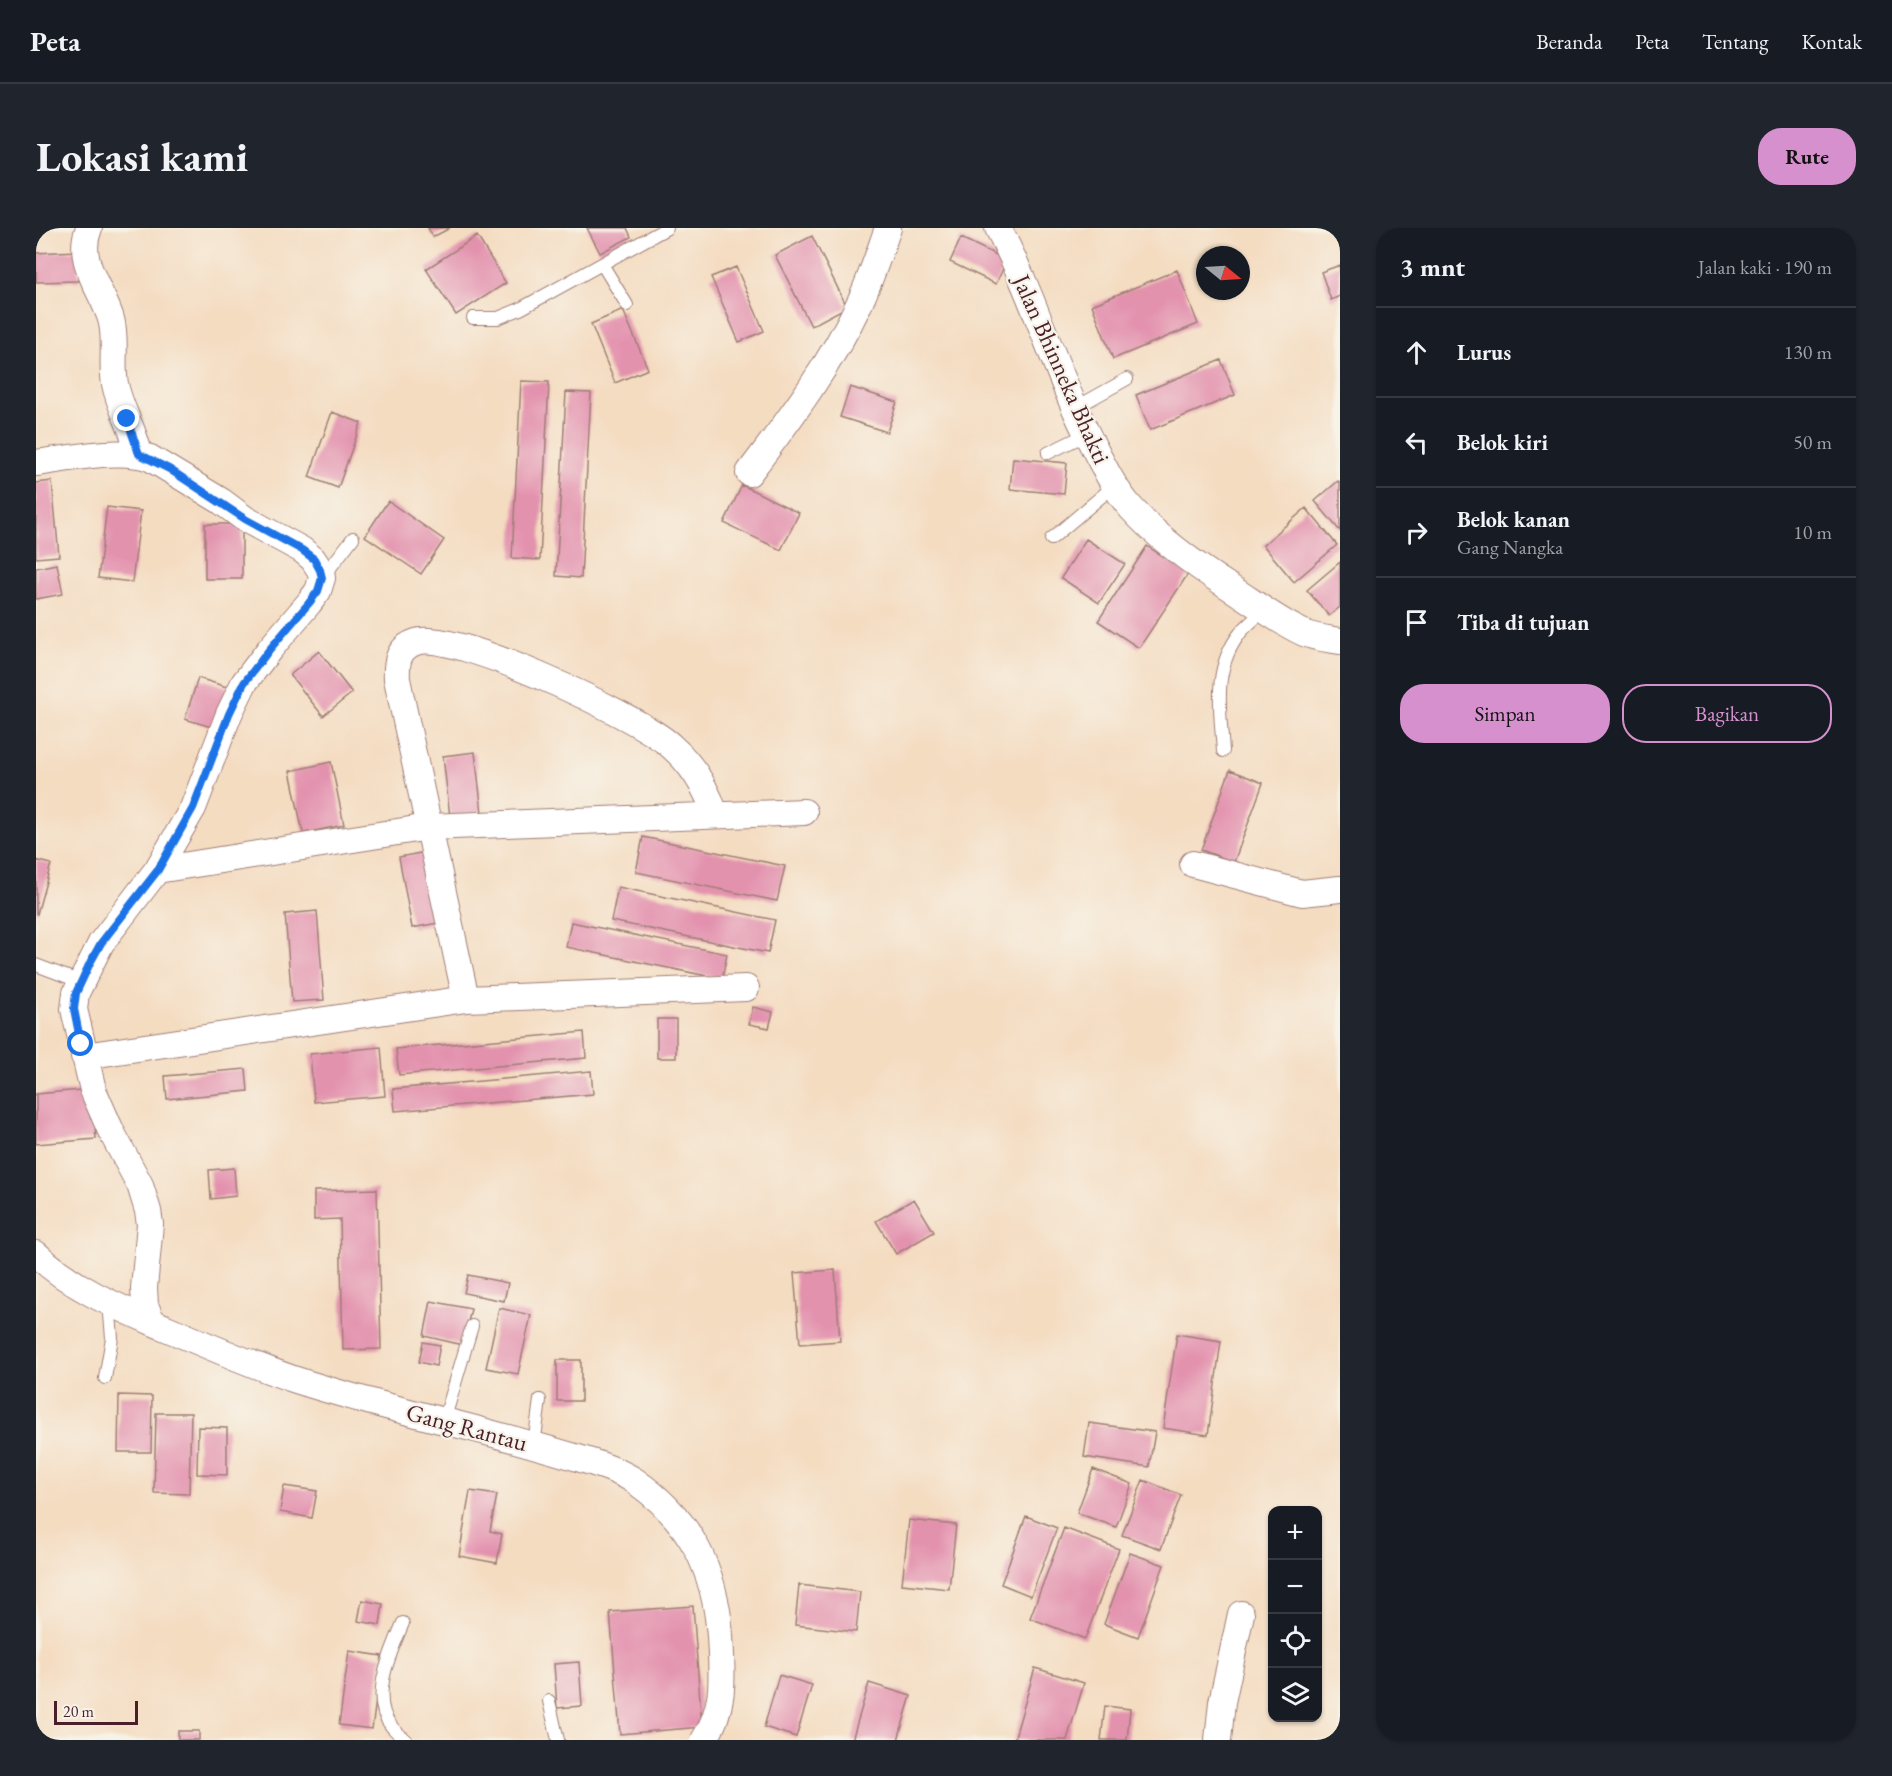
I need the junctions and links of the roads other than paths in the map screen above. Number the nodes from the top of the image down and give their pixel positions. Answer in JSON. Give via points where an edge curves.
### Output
{"nodes":[{"id":1,"x":89,"y":228,"type":"edge"},
{"id":2,"x":667,"y":228,"type":"edge"},
{"id":3,"x":888,"y":228,"type":"edge"},
{"id":4,"x":998,"y":228,"type":"edge"},
{"id":5,"x":602,"y":264,"type":"junction"},
{"id":6,"x":627,"y":305,"type":"dead end"},
{"id":7,"x":473,"y":318,"type":"dead end"},
{"id":8,"x":1127,"y":379,"type":"dead end"},
{"id":9,"x":1075,"y":408,"type":"junction"},
{"id":10,"x":1087,"y":434,"type":"junction"},
{"id":11,"x":1048,"y":453,"type":"dead end"},
{"id":12,"x":139,"y":454,"type":"junction"},
{"id":13,"x":36,"y":462,"type":"edge"},
{"id":14,"x":748,"y":473,"type":"dead end"},
{"id":15,"x":1115,"y":485,"type":"junction"},
{"id":16,"x":353,"y":538,"type":"dead end"},
{"id":17,"x":1051,"y":540,"type":"dead end"},
{"id":18,"x":322,"y":578,"type":"junction"},
{"id":19,"x":1265,"y":609,"type":"junction"},
{"id":20,"x":1340,"y":641,"type":"edge"},
{"id":21,"x":1223,"y":751,"type":"dead end"},
{"id":22,"x":804,"y":812,"type":"dead end"},
{"id":23,"x":715,"y":814,"type":"junction"},
{"id":24,"x":429,"y":827,"type":"junction"},
{"id":25,"x":1193,"y":864,"type":"dead end"},
{"id":26,"x":158,"y":870,"type":"junction"},
{"id":27,"x":1340,"y":889,"type":"edge"},
{"id":28,"x":36,"y":965,"type":"edge"},
{"id":29,"x":81,"y":982,"type":"junction"},
{"id":30,"x":746,"y":988,"type":"dead end"},
{"id":31,"x":466,"y":999,"type":"junction"},
{"id":32,"x":84,"y":1056,"type":"junction"},
{"id":33,"x":36,"y":1254,"type":"edge"},
{"id":34,"x":109,"y":1303,"type":"junction"},
{"id":35,"x":152,"y":1322,"type":"junction"},
{"id":36,"x":472,"y":1326,"type":"dead end"},
{"id":37,"x":105,"y":1378,"type":"dead end"},
{"id":38,"x":540,"y":1400,"type":"dead end"},
{"id":39,"x":444,"y":1421,"type":"junction"},
{"id":40,"x":534,"y":1445,"type":"junction"},
{"id":41,"x":1241,"y":1614,"type":"dead end"},
{"id":42,"x":403,"y":1623,"type":"dead end"},
{"id":43,"x":549,"y":1701,"type":"dead end"},
{"id":44,"x":406,"y":1740,"type":"edge"},
{"id":45,"x":558,"y":1740,"type":"edge"},
{"id":46,"x":704,"y":1740,"type":"edge"},
{"id":47,"x":1218,"y":1740,"type":"edge"}],
"edges":[{"from":1,"to":12,"type":"street","via":[[83,243],[85,257],[110,317],[114,381]]},
{"from":2,"to":5,"type":"lane"},
{"from":3,"to":14,"type":"street","via":[[859,303],[825,366]]},
{"from":4,"to":9,"type":"street","name":"Jalan Bhinneka Bhakti"},
{"from":5,"to":6,"type":"lane"},
{"from":5,"to":7,"type":"lane","via":[[510,314]]},
{"from":8,"to":9,"type":"lane"},
{"from":9,"to":10,"type":"street","name":"Jalan Bhinneka Bhakti"},
{"from":10,"to":11,"type":"lane"},
{"from":10,"to":15,"type":"street","name":"Jalan Bhinneka Bhakti"},
{"from":12,"to":13,"type":"street"},
{"from":12,"to":18,"type":"street","via":[[302,550],[314,559]]},
{"from":15,"to":17,"type":"lane"},
{"from":15,"to":19,"type":"street","name":"Jalan Bhinneka Bhakti","via":[[1130,507],[1154,530],[1217,579]]},
{"from":16,"to":18,"type":"lane"},
{"from":18,"to":26,"type":"street","via":[[318,591],[244,683],[193,808]]},
{"from":19,"to":20,"type":"street","name":"Jalan Bhinneka Bhakti","via":[[1305,634]]},
{"from":19,"to":21,"type":"lane","via":[[1241,632],[1224,658],[1219,694]]},
{"from":22,"to":23,"type":"street"},
{"from":23,"to":24,"type":"street"},
{"from":23,"to":24,"type":"street","via":[[706,788],[688,762],[670,744],[630,718],[469,649],[418,641],[406,646],[396,664]]},
{"from":24,"to":26,"type":"street"},
{"from":24,"to":31,"type":"street"},
{"from":25,"to":27,"type":"street","via":[[1302,893]]},
{"from":26,"to":29,"type":"street","via":[[101,943]]},
{"from":28,"to":29,"type":"lane"},
{"from":29,"to":32,"type":"street","via":[[74,1009]]},
{"from":30,"to":31,"type":"street"},
{"from":31,"to":32,"type":"street"},
{"from":32,"to":35,"type":"street","via":[[100,1107],[140,1185],[148,1211],[144,1288]]},
{"from":33,"to":34,"type":"street","name":"Gang Rantau","via":[[69,1281]]},
{"from":34,"to":35,"type":"street","name":"Gang Rantau"},
{"from":34,"to":37,"type":"lane","via":[[112,1338]]},
{"from":35,"to":39,"type":"street","name":"Gang Rantau","via":[[294,1379]]},
{"from":36,"to":39,"type":"lane"},
{"from":38,"to":40,"type":"lane"},
{"from":39,"to":40,"type":"street","name":"Gang Rantau"},
{"from":40,"to":46,"type":"street","name":"Gang Rantau","via":[[608,1467],[633,1480],[657,1498],[700,1553],[718,1610],[723,1688],[713,1727]]},
{"from":41,"to":47,"type":"street"},
{"from":42,"to":44,"type":"lane","via":[[391,1651],[381,1702],[390,1726]]},
{"from":43,"to":45,"type":"lane"}]}
